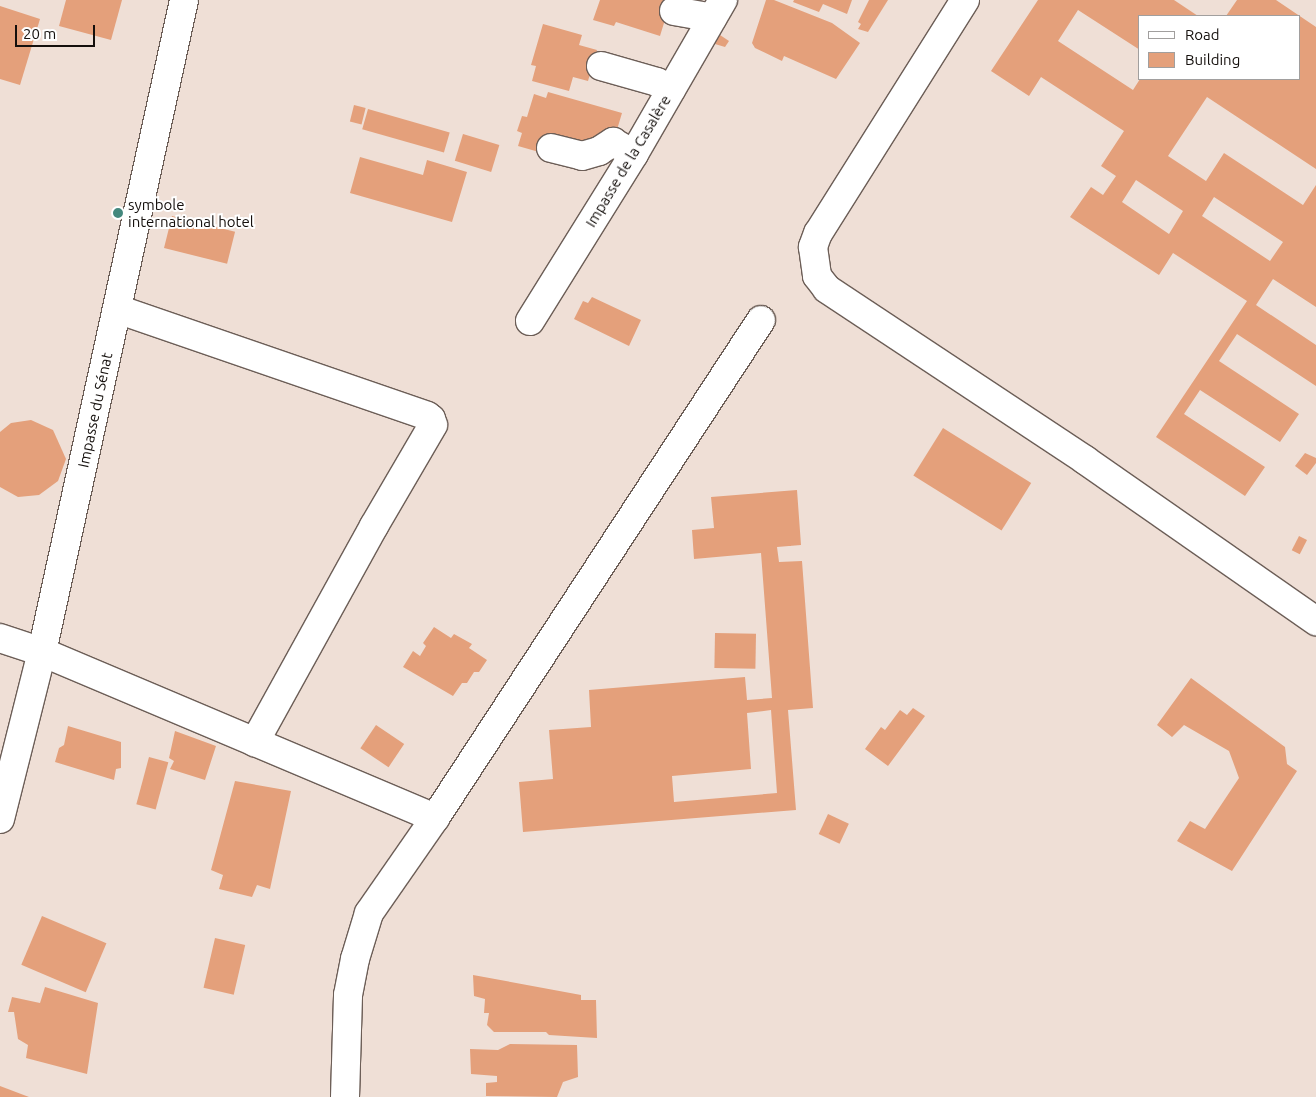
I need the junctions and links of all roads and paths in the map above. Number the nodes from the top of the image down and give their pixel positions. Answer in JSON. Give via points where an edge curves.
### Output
{"nodes":[{"id":1,"x":184,"y":0,"type":"edge"},
{"id":2,"x":965,"y":0,"type":"edge"},
{"id":3,"x":718,"y":9,"type":"edge"},
{"id":4,"x":674,"y":11,"type":"dead end"},
{"id":5,"x":601,"y":66,"type":"dead end"},
{"id":6,"x":671,"y":89,"type":"junction"},
{"id":7,"x":551,"y":148,"type":"dead end"},
{"id":8,"x":634,"y":154,"type":"junction"},
{"id":9,"x":117,"y":309,"type":"junction"},
{"id":10,"x":761,"y":320,"type":"dead end"},
{"id":11,"x":530,"y":321,"type":"dead end"},
{"id":12,"x":1316,"y":621,"type":"edge"},
{"id":13,"x":0,"y":638,"type":"edge"},
{"id":14,"x":42,"y":652,"type":"junction"},
{"id":15,"x":255,"y":742,"type":"junction"},
{"id":16,"x":435,"y":818,"type":"junction"},
{"id":17,"x":0,"y":819,"type":"edge"},
{"id":18,"x":345,"y":1097,"type":"edge"}],
"edges":[{"from":1,"to":9,"type":"street","name":"Impasse du Sénat"},
{"from":2,"to":12,"type":"street","via":[[818,233],[813,247],[817,276],[827,289],[1085,460]]},
{"from":3,"to":4,"type":"street"},
{"from":3,"to":6,"type":"street","name":"Impasse de la Casalère"},
{"from":5,"to":6,"type":"street"},
{"from":6,"to":8,"type":"street","name":"Impasse de la Casalère"},
{"from":7,"to":8,"type":"street","via":[[582,156],[613,142]]},
{"from":8,"to":11,"type":"street","name":"Impasse de la Casalère"},
{"from":9,"to":14,"type":"street","name":"Impasse du Sénat"},
{"from":9,"to":15,"type":"street","via":[[432,419],[433,425]]},
{"from":10,"to":16,"type":"street"},
{"from":13,"to":14,"type":"street"},
{"from":14,"to":15,"type":"street"},
{"from":14,"to":17,"type":"street","name":"Impasse du Sénat"},
{"from":15,"to":16,"type":"street"},
{"from":16,"to":18,"type":"street","via":[[369,913],[348,995]]}]}
